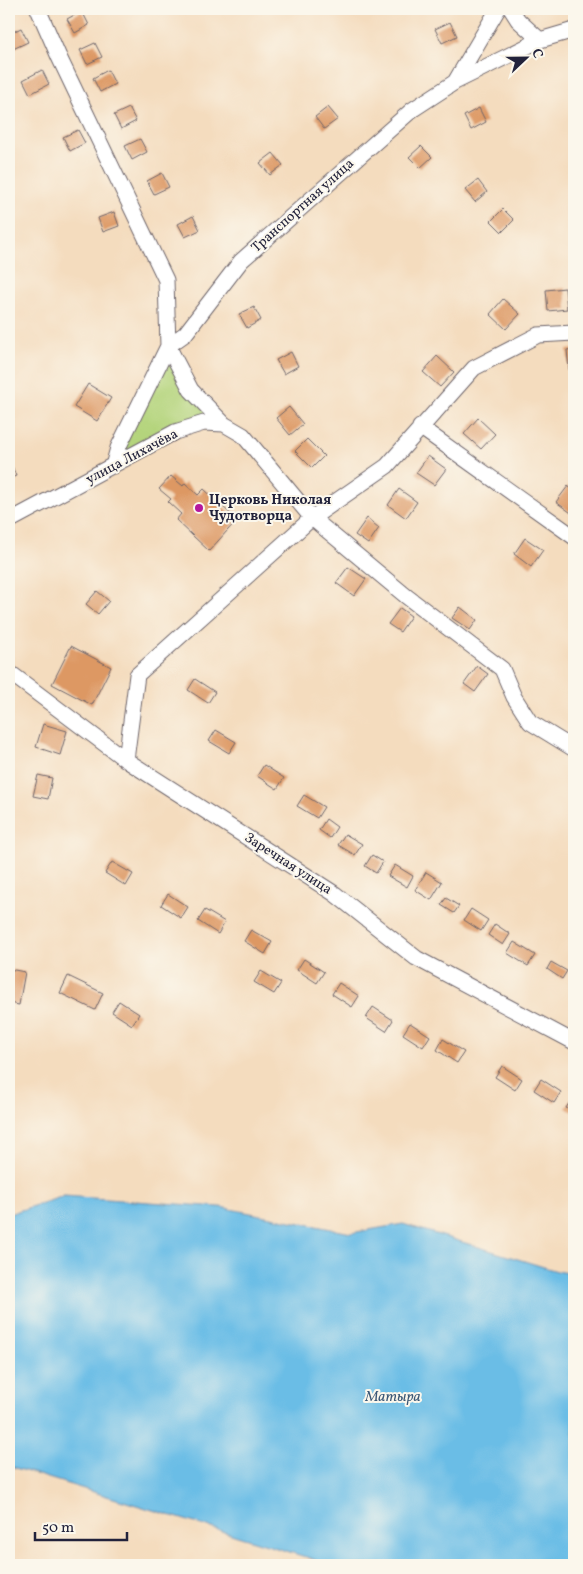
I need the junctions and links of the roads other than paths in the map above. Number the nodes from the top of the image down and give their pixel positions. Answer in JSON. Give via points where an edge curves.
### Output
{"nodes":[{"id":1,"x":38,"y":9,"type":"edge"},
{"id":2,"x":498,"y":9,"type":"edge"},
{"id":3,"x":511,"y":9,"type":"edge"},
{"id":4,"x":574,"y":30,"type":"edge"},
{"id":5,"x":540,"y":40,"type":"junction"},
{"id":6,"x":455,"y":82,"type":"junction"},
{"id":7,"x":574,"y":333,"type":"edge"},
{"id":8,"x":168,"y":346,"type":"junction"},
{"id":9,"x":224,"y":424,"type":"junction"},
{"id":10,"x":420,"y":427,"type":"junction"},
{"id":11,"x":113,"y":466,"type":"junction"},
{"id":12,"x":312,"y":518,"type":"junction"},
{"id":13,"x":9,"y":522,"type":"edge"},
{"id":14,"x":574,"y":538,"type":"edge"},
{"id":15,"x":9,"y":672,"type":"edge"},
{"id":16,"x":574,"y":749,"type":"edge"},
{"id":17,"x":126,"y":760,"type":"junction"},
{"id":18,"x":574,"y":1042,"type":"edge"}],
"edges":[{"from":1,"to":8,"type":"street","name":"Транспортная улица","via":[[166,280]]},
{"from":2,"to":6,"type":"street"},
{"from":3,"to":5,"type":"street"},
{"from":4,"to":5,"type":"street","name":"Транспортная улица"},
{"from":5,"to":6,"type":"street","name":"Транспортная улица"},
{"from":6,"to":8,"type":"street","name":"Транспортная улица","via":[[412,110],[241,261],[185,334]]},
{"from":7,"to":10,"type":"street","via":[[538,335],[474,368]]},
{"from":8,"to":9,"type":"street","name":"Транспортная улица","via":[[191,390]]},
{"from":8,"to":11,"type":"street","name":"Транспортная улица","via":[[118,448]]},
{"from":9,"to":11,"type":"street","name":"улица Лихачёва","via":[[204,423],[175,432]]},
{"from":9,"to":12,"type":"street","via":[[243,436]]},
{"from":10,"to":12,"type":"street","via":[[387,466]]},
{"from":10,"to":14,"type":"street"},
{"from":11,"to":13,"type":"street","name":"улица Лихачёва"},
{"from":12,"to":16,"type":"street","via":[[406,596],[502,669],[530,722]]},
{"from":12,"to":17,"type":"street","via":[[137,674]]},
{"from":15,"to":17,"type":"street","name":"Заречная улица"},
{"from":17,"to":18,"type":"street","name":"Заречная улица","via":[[335,894],[416,958]]}]}
